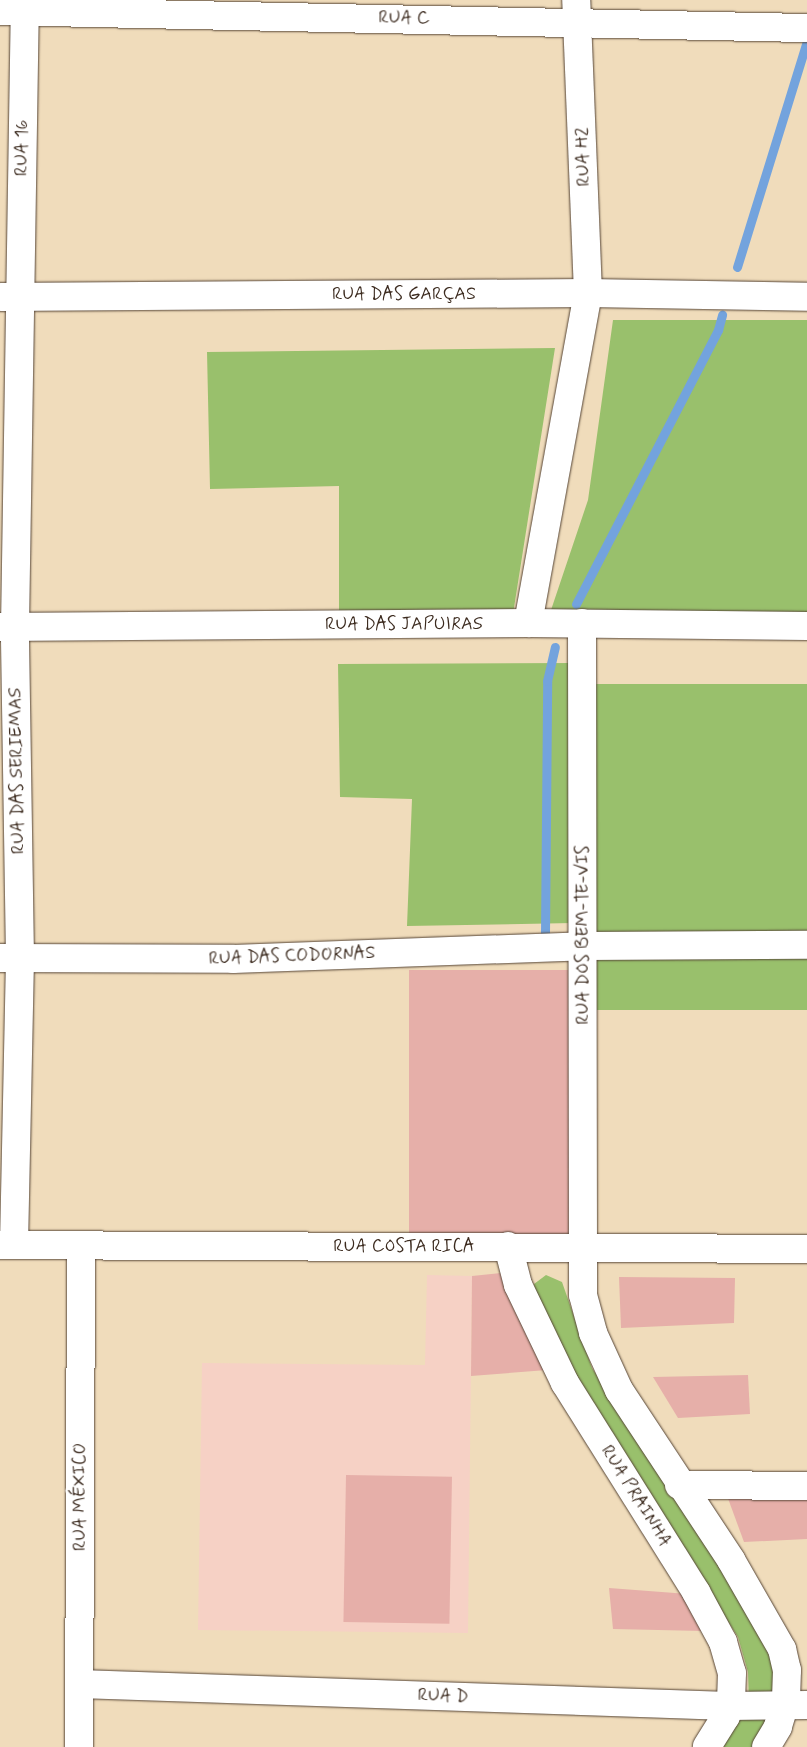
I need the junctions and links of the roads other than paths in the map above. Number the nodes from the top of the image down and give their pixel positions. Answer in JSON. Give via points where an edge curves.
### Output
{"nodes":[{"id":1,"x":16,"y":8,"type":"edge"},
{"id":2,"x":577,"y":10,"type":"edge"},
{"id":3,"x":807,"y":28,"type":"edge"},
{"id":4,"x":588,"y":293,"type":"junction"},
{"id":5,"x":9,"y":297,"type":"edge"},
{"id":6,"x":807,"y":297,"type":"edge"},
{"id":7,"x":528,"y":623,"type":"junction"},
{"id":8,"x":582,"y":623,"type":"junction"},
{"id":9,"x":807,"y":626,"type":"edge"},
{"id":10,"x":7,"y":627,"type":"edge"},
{"id":11,"x":807,"y":944,"type":"edge"},
{"id":12,"x":584,"y":946,"type":"junction"},
{"id":13,"x":10,"y":958,"type":"edge"},
{"id":14,"x":7,"y":1245,"type":"edge"},
{"id":15,"x":81,"y":1246,"type":"junction"},
{"id":16,"x":508,"y":1246,"type":"junction"},
{"id":17,"x":581,"y":1246,"type":"junction"},
{"id":18,"x":807,"y":1249,"type":"edge"},
{"id":19,"x":679,"y":1485,"type":"junction"},
{"id":20,"x":807,"y":1486,"type":"edge"},
{"id":21,"x":79,"y":1684,"type":"junction"},
{"id":22,"x":729,"y":1706,"type":"junction"},
{"id":23,"x":796,"y":1706,"type":"edge"},
{"id":24,"x":79,"y":1747,"type":"edge"},
{"id":25,"x":708,"y":1747,"type":"edge"},
{"id":26,"x":766,"y":1747,"type":"edge"}],
"edges":[{"from":1,"to":2,"type":"street","name":"RUA C"},
{"from":1,"to":5,"type":"street","name":"RUA 16"},
{"from":2,"to":3,"type":"street","name":"RUA C"},
{"from":2,"to":4,"type":"street","name":"RUA H2"},
{"from":4,"to":5,"type":"street","name":"RUA DAS GARÇAS"},
{"from":4,"to":6,"type":"street","name":"RUA DAS GARÇAS"},
{"from":4,"to":7,"type":"street","name":"RUA H2"},
{"from":5,"to":10,"type":"street","name":"RUA DAS SERIEMAS"},
{"from":7,"to":8,"type":"street","name":"RUA DAS JAPUIRAS"},
{"from":7,"to":10,"type":"street","name":"RUA DAS JAPUIRAS"},
{"from":8,"to":9,"type":"street","name":"RUA DAS JAPUIRAS"},
{"from":8,"to":12,"type":"street","name":"RUA DOS BEM-TE-VIS"},
{"from":10,"to":13,"type":"street","name":"RUA DAS SERIEMAS"},
{"from":11,"to":12,"type":"street","name":"RUA DAS CODORNAS"},
{"from":12,"to":13,"type":"street","name":"RUA DAS CODORNAS","via":[[233,959]]},
{"from":12,"to":17,"type":"street","name":"RUA DOS BEM-TE-VIS"},
{"from":13,"to":14,"type":"street","name":"RUA DAS SERIEMAS"},
{"from":14,"to":15,"type":"street","name":"RUA COSTA RICA"},
{"from":15,"to":16,"type":"street","name":"RUA COSTA RICA"},
{"from":15,"to":21,"type":"street","name":"RUA MÉXICO"},
{"from":16,"to":17,"type":"street","name":"RUA COSTA RICA"},
{"from":16,"to":22,"type":"street","name":"RUA PRAINHA","via":[[518,1285],[565,1383],[724,1642],[732,1673]]},
{"from":17,"to":18,"type":"street","name":"RUA COSTA RICA"},
{"from":17,"to":19,"type":"street","via":[[583,1294],[593,1333],[619,1390]]},
{"from":19,"to":20,"type":"street"},
{"from":19,"to":23,"type":"street","via":[[731,1560],[778,1641]]},
{"from":21,"to":22,"type":"street","name":"RUA D"},
{"from":21,"to":24,"type":"street","name":"RUA MÉXICO"},
{"from":22,"to":23,"type":"street","name":"RUA D"},
{"from":22,"to":25,"type":"street","name":"RUA PRAINHA"},
{"from":23,"to":26,"type":"street"}]}
